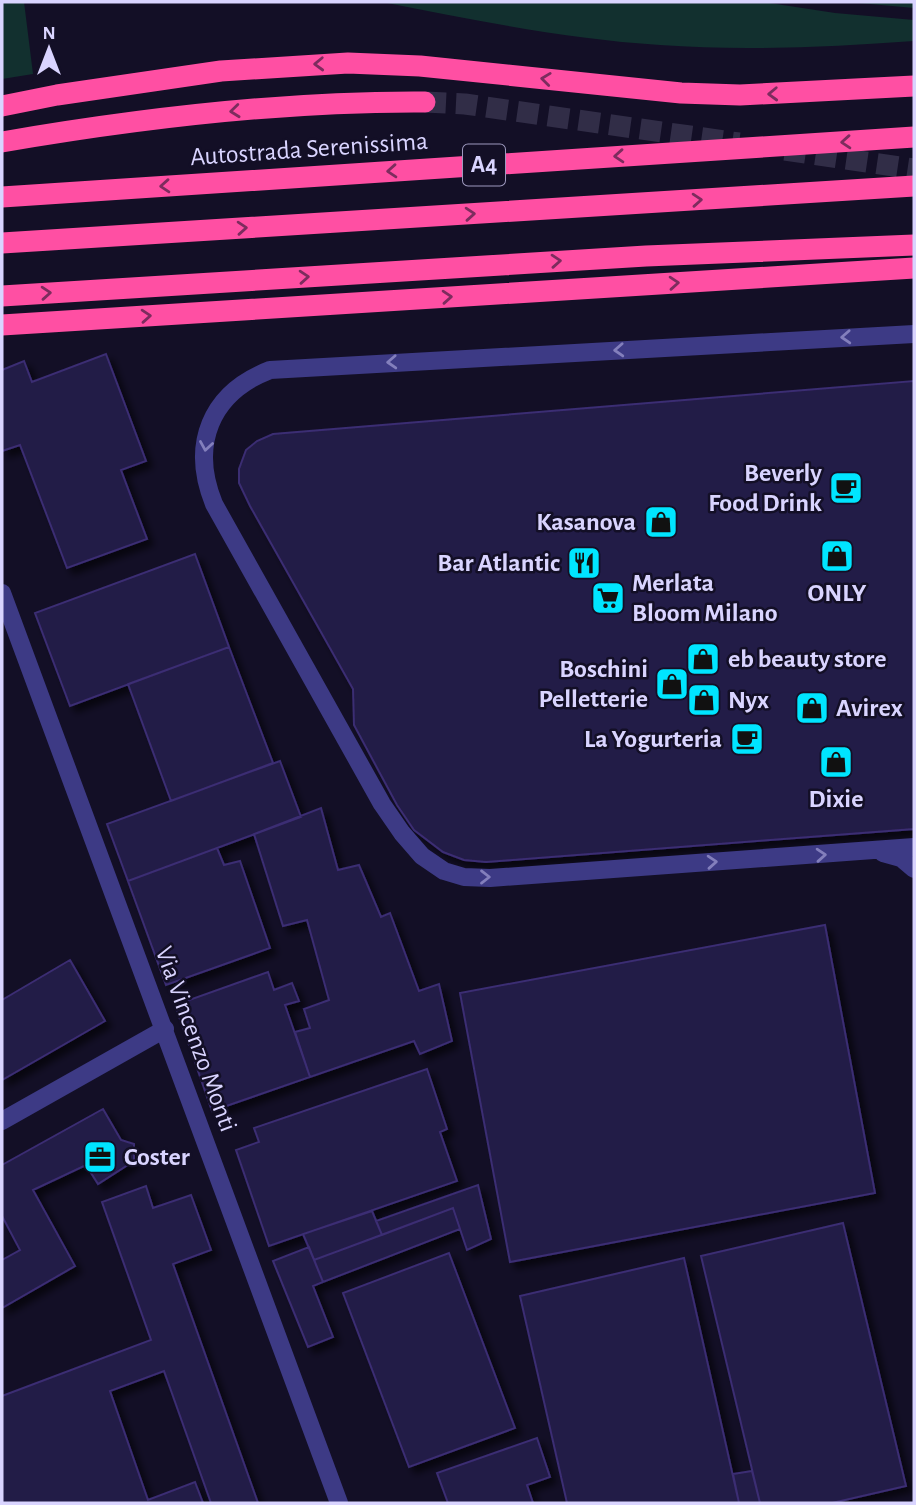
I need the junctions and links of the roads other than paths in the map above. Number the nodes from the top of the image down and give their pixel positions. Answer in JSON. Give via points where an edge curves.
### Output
{"nodes":[{"id":1,"x":158,"y":80,"type":"junction"},
{"id":2,"x":914,"y":86,"type":"edge"},
{"id":3,"x":425,"y":102,"type":"tunnel mouth"},
{"id":4,"x":2,"y":106,"type":"edge"},
{"id":5,"x":2,"y":117,"type":"edge"},
{"id":6,"x":914,"y":137,"type":"edge"},
{"id":7,"x":2,"y":142,"type":"edge"},
{"id":8,"x":914,"y":186,"type":"edge"},
{"id":9,"x":2,"y":197,"type":"edge"},
{"id":10,"x":914,"y":232,"type":"edge"},
{"id":11,"x":2,"y":243,"type":"edge"},
{"id":12,"x":914,"y":245,"type":"edge"},
{"id":13,"x":646,"y":256,"type":"junction"},
{"id":14,"x":914,"y":268,"type":"edge"},
{"id":15,"x":2,"y":296,"type":"edge"},
{"id":16,"x":2,"y":325,"type":"edge"},
{"id":17,"x":914,"y":334,"type":"edge"},
{"id":18,"x":2,"y":593,"type":"edge"},
{"id":19,"x":914,"y":847,"type":"edge"},
{"id":20,"x":873,"y":851,"type":"junction"},
{"id":21,"x":914,"y":869,"type":"edge"},
{"id":22,"x":165,"y":1029,"type":"junction"},
{"id":23,"x":2,"y":1121,"type":"edge"},
{"id":24,"x":339,"y":1503,"type":"edge"}],
"edges":[{"from":2,"to":1,"type":"highway","one_way":true,"via":[[740,95],[681,93],[348,63]]},
{"from":1,"to":4,"type":"highway"},
{"from":1,"to":5,"type":"highway"},
{"from":3,"to":7,"type":"highway","one_way":true,"via":[[247,110]]},
{"from":6,"to":9,"type":"highway","name":"Autostrada Serenissima","number":"A4","one_way":true},
{"from":11,"to":8,"type":"highway","number":"A4","one_way":true},
{"from":10,"to":13,"type":"highway"},
{"from":12,"to":13,"type":"highway"},
{"from":15,"to":13,"type":"highway","one_way":true},
{"from":16,"to":14,"type":"highway","one_way":true},
{"from":17,"to":20,"type":"street","one_way":true,"via":[[270,370],[234,388],[220,405],[205,444],[206,484],[214,504],[369,782],[402,833],[422,856],[444,871],[490,878]]},
{"from":18,"to":22,"type":"street","name":"Via Vincenzo Monti"},
{"from":19,"to":20,"type":"street"},
{"from":20,"to":21,"type":"street","via":[[901,858]]},
{"from":22,"to":23,"type":"street"},
{"from":22,"to":24,"type":"street","name":"Via Vincenzo Monti"}]}
